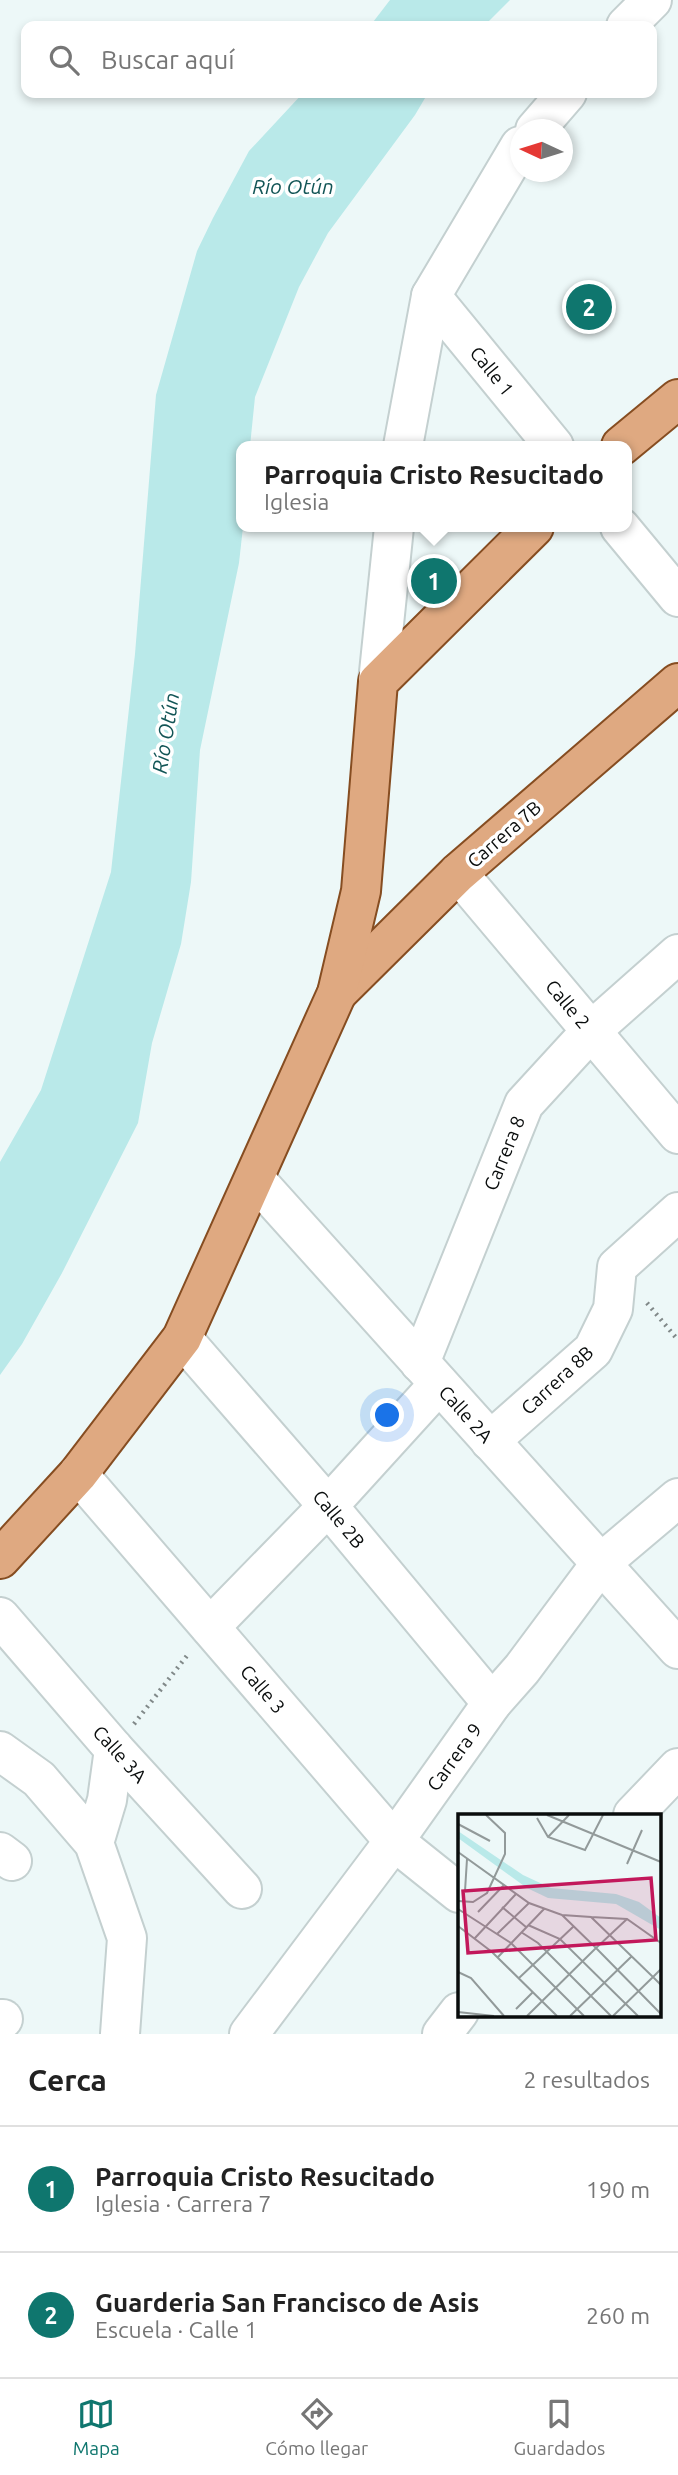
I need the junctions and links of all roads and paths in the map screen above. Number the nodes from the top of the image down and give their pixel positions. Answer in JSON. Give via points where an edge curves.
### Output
{"nodes":[{"id":1,"x":652,"y":0,"type":"edge"},
{"id":2,"x":631,"y":21,"type":"edge"},
{"id":3,"x":563,"y":98,"type":"edge"},
{"id":4,"x":545,"y":119,"type":"edge"},
{"id":5,"x":510,"y":163,"type":"edge"},
{"id":6,"x":431,"y":296,"type":"junction"},
{"id":7,"x":678,"y":399,"type":"edge"},
{"id":8,"x":404,"y":441,"type":"edge"},
{"id":9,"x":550,"y":441,"type":"edge"},
{"id":10,"x":627,"y":441,"type":"edge"},
{"id":11,"x":393,"y":532,"type":"edge"},
{"id":12,"x":529,"y":532,"type":"edge"},
{"id":13,"x":624,"y":532,"type":"edge"},
{"id":14,"x":678,"y":597,"type":"edge"},
{"id":15,"x":378,"y":682,"type":"junction"},
{"id":16,"x":678,"y":682,"type":"edge"},
{"id":17,"x":458,"y":873,"type":"junction"},
{"id":18,"x":678,"y":954,"type":"edge"},
{"id":19,"x":337,"y":993,"type":"junction"},
{"id":20,"x":591,"y":1031,"type":"junction"},
{"id":21,"x":678,"y":1134,"type":"edge"},
{"id":22,"x":255,"y":1180,"type":"junction"},
{"id":23,"x":678,"y":1212,"type":"edge"},
{"id":24,"x":182,"y":1338,"type":"junction"},
{"id":25,"x":429,"y":1374,"type":"junction"},
{"id":26,"x":490,"y":1441,"type":"junction"},
{"id":27,"x":78,"y":1474,"type":"junction"},
{"id":28,"x":678,"y":1498,"type":"edge"},
{"id":29,"x":328,"y":1506,"type":"junction"},
{"id":30,"x":0,"y":1559,"type":"edge"},
{"id":31,"x":601,"y":1563,"type":"junction"},
{"id":32,"x":0,"y":1617,"type":"edge"},
{"id":33,"x":209,"y":1627,"type":"junction"},
{"id":34,"x":678,"y":1649,"type":"edge"},
{"id":35,"x":492,"y":1703,"type":"junction"},
{"id":36,"x":114,"y":1749,"type":"junction"},
{"id":37,"x":0,"y":1751,"type":"edge"},
{"id":38,"x":678,"y":1768,"type":"edge"},
{"id":39,"x":634,"y":1814,"type":"edge"},
{"id":40,"x":394,"y":1841,"type":"junction"},
{"id":41,"x":94,"y":1843,"type":"junction"},
{"id":42,"x":242,"y":1889,"type":"dead end"},
{"id":43,"x":458,"y":1892,"type":"edge"},
{"id":44,"x":458,"y":2013,"type":"edge"},
{"id":45,"x":121,"y":2034,"type":"edge"},
{"id":46,"x":250,"y":2034,"type":"edge"},
{"id":47,"x":442,"y":2034,"type":"edge"}],
"edges":[{"from":1,"to":2,"type":"street"},
{"from":3,"to":4,"type":"street"},
{"from":5,"to":6,"type":"street"},
{"from":6,"to":8,"type":"street"},
{"from":6,"to":9,"type":"street","name":"Calle 1"},
{"from":7,"to":10,"type":"main road"},
{"from":11,"to":15,"type":"street"},
{"from":12,"to":15,"type":"main road"},
{"from":13,"to":14,"type":"street"},
{"from":15,"to":19,"type":"main road","via":[[362,891]]},
{"from":16,"to":17,"type":"main road","name":"Carrera 7B"},
{"from":17,"to":19,"type":"main road","name":"Carrera 7B"},
{"from":17,"to":20,"type":"street","name":"Calle 2"},
{"from":18,"to":20,"type":"street","name":"Carrera 8"},
{"from":19,"to":22,"type":"main road"},
{"from":20,"to":21,"type":"street","name":"Calle 2"},
{"from":20,"to":25,"type":"street","name":"Carrera 8","via":[[524,1104]]},
{"from":22,"to":24,"type":"main road"},
{"from":22,"to":25,"type":"street","name":"Calle 2A"},
{"from":23,"to":26,"type":"street","name":"Carrera 8B","via":[[617,1266],[612,1309],[593,1350]]},
{"from":24,"to":27,"type":"main road"},
{"from":24,"to":29,"type":"street","name":"Calle 2B"},
{"from":25,"to":26,"type":"street","name":"Calle 2A"},
{"from":25,"to":29,"type":"street"},
{"from":26,"to":31,"type":"street","name":"Calle 2A"},
{"from":27,"to":30,"type":"main road"},
{"from":27,"to":33,"type":"street","name":"Calle 3"},
{"from":28,"to":31,"type":"street","name":"Carrera 9"},
{"from":29,"to":33,"type":"street"},
{"from":29,"to":35,"type":"street","name":"Calle 2B"},
{"from":31,"to":34,"type":"street","name":"Calle 2A"},
{"from":31,"to":35,"type":"street","name":"Carrera 9"},
{"from":32,"to":36,"type":"street","name":"Calle 3A"},
{"from":33,"to":36,"type":"path"},
{"from":33,"to":40,"type":"street","name":"Calle 3"},
{"from":35,"to":40,"type":"street","name":"Carrera 9"},
{"from":36,"to":41,"type":"street","via":[[107,1800]]},
{"from":36,"to":42,"type":"street","name":"Calle 3A"},
{"from":37,"to":41,"type":"street","via":[[39,1779]]},
{"from":38,"to":39,"type":"street"},
{"from":40,"to":43,"type":"street","name":"Calle 3"},
{"from":40,"to":46,"type":"street","name":"Carrera 9"},
{"from":41,"to":45,"type":"street","via":[[127,1938]]},
{"from":44,"to":47,"type":"street"}]}
